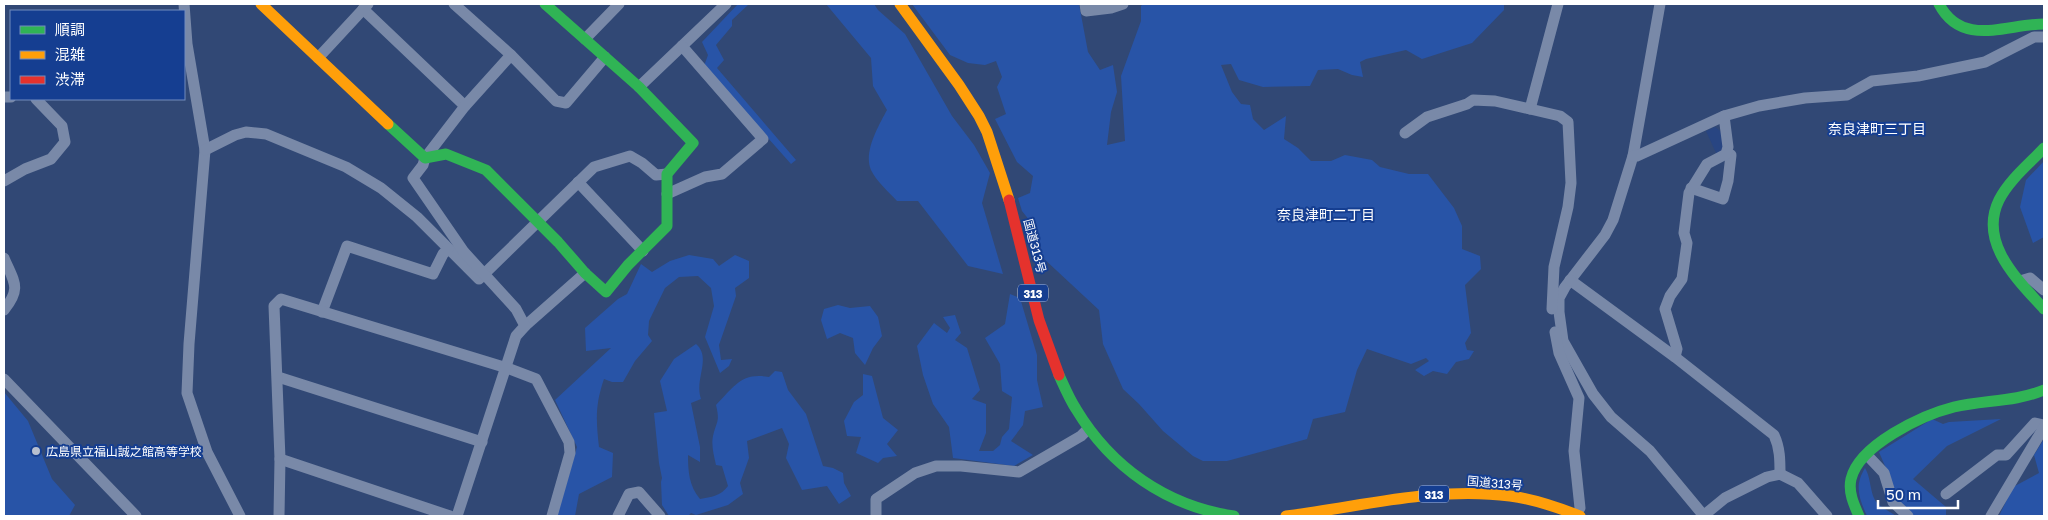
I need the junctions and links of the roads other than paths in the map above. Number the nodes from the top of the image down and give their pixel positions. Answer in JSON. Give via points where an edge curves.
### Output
{"nodes":[{"id":1,"x":261,"y":4,"type":"edge"},
{"id":2,"x":454,"y":4,"type":"edge"},
{"id":3,"x":545,"y":4,"type":"edge"},
{"id":4,"x":619,"y":4,"type":"edge"},
{"id":5,"x":726,"y":4,"type":"edge"},
{"id":6,"x":900,"y":4,"type":"edge"},
{"id":7,"x":1085,"y":4,"type":"edge"},
{"id":8,"x":1123,"y":4,"type":"edge"},
{"id":9,"x":1558,"y":4,"type":"edge"},
{"id":10,"x":1660,"y":4,"type":"edge"},
{"id":11,"x":1939,"y":4,"type":"edge"},
{"id":12,"x":365,"y":6,"type":"edge"},
{"id":13,"x":185,"y":17,"type":"edge"},
{"id":14,"x":2044,"y":24,"type":"edge"},
{"id":15,"x":2044,"y":37,"type":"edge"},
{"id":16,"x":585,"y":39,"type":"junction"},
{"id":17,"x":682,"y":46,"type":"junction"},
{"id":18,"x":512,"y":55,"type":"junction"},
{"id":19,"x":605,"y":57,"type":"junction"},
{"id":20,"x":318,"y":58,"type":"junction"},
{"id":21,"x":639,"y":87,"type":"junction"},
{"id":22,"x":37,"y":100,"type":"edge"},
{"id":23,"x":465,"y":106,"type":"junction"},
{"id":24,"x":1530,"y":109,"type":"junction"},
{"id":25,"x":1724,"y":116,"type":"junction"},
{"id":26,"x":1405,"y":133,"type":"dead end"},
{"id":27,"x":2044,"y":148,"type":"edge"},
{"id":28,"x":205,"y":150,"type":"junction"},
{"id":29,"x":1726,"y":154,"type":"junction"},
{"id":30,"x":1633,"y":156,"type":"junction"},
{"id":31,"x":424,"y":158,"type":"junction"},
{"id":32,"x":667,"y":174,"type":"junction"},
{"id":33,"x":4,"y":181,"type":"edge"},
{"id":34,"x":578,"y":182,"type":"junction"},
{"id":35,"x":1691,"y":188,"type":"junction"},
{"id":36,"x":667,"y":194,"type":"junction"},
{"id":37,"x":538,"y":222,"type":"junction"},
{"id":38,"x":448,"y":249,"type":"junction"},
{"id":39,"x":643,"y":251,"type":"junction"},
{"id":40,"x":4,"y":258,"type":"edge"},
{"id":41,"x":585,"y":273,"type":"junction"},
{"id":42,"x":485,"y":275,"type":"junction"},
{"id":43,"x":1570,"y":280,"type":"junction"},
{"id":44,"x":2020,"y":281,"type":"junction"},
{"id":45,"x":2044,"y":290,"type":"edge"},
{"id":46,"x":2044,"y":309,"type":"edge"},
{"id":47,"x":4,"y":310,"type":"edge"},
{"id":48,"x":322,"y":312,"type":"junction"},
{"id":49,"x":525,"y":326,"type":"junction"},
{"id":50,"x":1675,"y":357,"type":"junction"},
{"id":51,"x":507,"y":368,"type":"junction"},
{"id":52,"x":278,"y":377,"type":"junction"},
{"id":53,"x":4,"y":379,"type":"edge"},
{"id":54,"x":2044,"y":390,"type":"edge"},
{"id":55,"x":2044,"y":426,"type":"edge"},
{"id":56,"x":1088,"y":429,"type":"junction"},
{"id":57,"x":482,"y":442,"type":"junction"},
{"id":58,"x":1867,"y":455,"type":"junction"},
{"id":59,"x":280,"y":460,"type":"junction"},
{"id":60,"x":1780,"y":474,"type":"junction"},
{"id":61,"x":1946,"y":494,"type":"dead end"},
{"id":62,"x":1550,"y":511,"type":"edge"},
{"id":63,"x":1580,"y":512,"type":"edge"},
{"id":64,"x":136,"y":516,"type":"edge"},
{"id":65,"x":240,"y":516,"type":"edge"},
{"id":66,"x":279,"y":516,"type":"edge"},
{"id":67,"x":450,"y":516,"type":"edge"},
{"id":68,"x":457,"y":516,"type":"edge"},
{"id":69,"x":552,"y":516,"type":"edge"},
{"id":70,"x":618,"y":516,"type":"edge"},
{"id":71,"x":660,"y":516,"type":"edge"},
{"id":72,"x":876,"y":516,"type":"edge"},
{"id":73,"x":1234,"y":516,"type":"edge"},
{"id":74,"x":1286,"y":516,"type":"edge"},
{"id":75,"x":1703,"y":516,"type":"edge"},
{"id":76,"x":1827,"y":516,"type":"edge"},
{"id":77,"x":1859,"y":516,"type":"edge"},
{"id":78,"x":1908,"y":516,"type":"edge"},
{"id":79,"x":1991,"y":516,"type":"edge"}],
"edges":[{"from":1,"to":20,"type":"main road"},
{"from":2,"to":18,"type":"street"},
{"from":3,"to":16,"type":"main road"},
{"from":4,"to":16,"type":"street"},
{"from":5,"to":17,"type":"street"},
{"from":6,"to":56,"type":"main road","name":"国道313号","number":"313","via":[[965,94],[986,131],[1002,176],[1048,351],[1072,404]]},
{"from":7,"to":8,"type":"street","via":[[1086,11]]},
{"from":9,"to":24,"type":"street"},
{"from":10,"to":30,"type":"street"},
{"from":11,"to":14,"type":"main road","via":[[1950,20],[1978,30]]},
{"from":12,"to":20,"type":"street"},
{"from":12,"to":23,"type":"street"},
{"from":13,"to":28,"type":"street"},
{"from":15,"to":25,"type":"street","via":[[2034,37],[1985,62],[1918,76],[1872,80],[1847,94],[1759,106]]},
{"from":16,"to":19,"type":"main road"},
{"from":17,"to":21,"type":"street"},
{"from":17,"to":36,"type":"street","via":[[763,138],[722,174],[705,177]]},
{"from":18,"to":19,"type":"street","via":[[556,101],[566,103]]},
{"from":18,"to":23,"type":"street"},
{"from":19,"to":21,"type":"main road"},
{"from":20,"to":31,"type":"main road"},
{"from":21,"to":32,"type":"main road","via":[[693,143]]},
{"from":22,"to":33,"type":"street","via":[[62,126],[65,142],[51,159]]},
{"from":23,"to":31,"type":"street"},
{"from":24,"to":26,"type":"street","via":[[1473,100],[1427,116]]},
{"from":24,"to":63,"type":"street","via":[[1560,116],[1568,122],[1572,183],[1554,267],[1551,315],[1559,352],[1579,398],[1574,451]]},
{"from":25,"to":29,"type":"street"},
{"from":25,"to":30,"type":"street"},
{"from":27,"to":44,"type":"main road","via":[[1999,201],[1994,216],[1992,232],[1996,248]]},
{"from":28,"to":38,"type":"street","via":[[240,133],[266,134],[346,167],[381,188],[417,217]]},
{"from":28,"to":65,"type":"street","via":[[187,393],[207,452]]},
{"from":29,"to":35,"type":"street","via":[[1708,164]]},
{"from":29,"to":35,"type":"street","via":[[1731,155],[1723,199]]},
{"from":30,"to":43,"type":"street","via":[[1613,220]]},
{"from":31,"to":37,"type":"main road","via":[[446,154],[486,170]]},
{"from":31,"to":42,"type":"street","via":[[423,166],[413,178],[464,252]]},
{"from":32,"to":34,"type":"street","via":[[656,175],[630,156],[594,167]]},
{"from":32,"to":36,"type":"main road"},
{"from":34,"to":37,"type":"street"},
{"from":34,"to":39,"type":"street"},
{"from":35,"to":50,"type":"street","via":[[1684,233],[1687,243],[1682,279],[1665,309],[1677,349]]},
{"from":36,"to":39,"type":"main road","via":[[667,226]]},
{"from":37,"to":41,"type":"main road"},
{"from":37,"to":42,"type":"street"},
{"from":38,"to":42,"type":"street","via":[[479,279]]},
{"from":38,"to":48,"type":"street","via":[[433,274],[347,246]]},
{"from":39,"to":41,"type":"main road","via":[[606,292]]},
{"from":40,"to":47,"type":"street","via":[[16,288],[13,299]]},
{"from":41,"to":49,"type":"street"},
{"from":42,"to":49,"type":"street","via":[[516,309]]},
{"from":43,"to":50,"type":"street"},
{"from":43,"to":75,"type":"street","via":[[1559,298],[1563,341],[1589,387],[1612,417],[1650,452]]},
{"from":44,"to":45,"type":"street","via":[[2030,278]]},
{"from":44,"to":46,"type":"main road"},
{"from":48,"to":51,"type":"street"},
{"from":48,"to":52,"type":"street","via":[[281,299],[274,306]]},
{"from":49,"to":51,"type":"street","via":[[516,336]]},
{"from":50,"to":60,"type":"street","via":[[1774,435],[1778,443]]},
{"from":51,"to":57,"type":"street"},
{"from":51,"to":69,"type":"street","via":[[536,378],[569,442],[570,453]]},
{"from":52,"to":57,"type":"street"},
{"from":52,"to":59,"type":"street"},
{"from":53,"to":64,"type":"street"},
{"from":54,"to":58,"type":"main road","via":[[2030,397],[2007,402],[1978,402],[1930,415],[1891,434]]},
{"from":55,"to":61,"type":"street","via":[[2035,423],[2006,455],[1997,455]]},
{"from":55,"to":79,"type":"street"},
{"from":56,"to":72,"type":"street","via":[[1019,472],[936,466],[915,473],[876,499]]},
{"from":56,"to":73,"type":"main road","name":"国道313号","number":"313","via":[[1129,472],[1171,500]]},
{"from":57,"to":68,"type":"street"},
{"from":58,"to":77,"type":"main road","via":[[1857,464],[1851,478],[1850,493]]},
{"from":58,"to":78,"type":"street","via":[[1884,473],[1892,502]]},
{"from":59,"to":66,"type":"street"},
{"from":59,"to":67,"type":"street"},
{"from":60,"to":75,"type":"street","via":[[1725,498]]},
{"from":60,"to":76,"type":"street","via":[[1798,483]]},
{"from":62,"to":63,"type":"main road","name":"国道313号","number":"313"},
{"from":62,"to":74,"type":"main road","name":"国道313号","number":"313","via":[[1501,495],[1472,493],[1435,494]]},
{"from":70,"to":71,"type":"street","via":[[629,494],[639,492]]}]}
